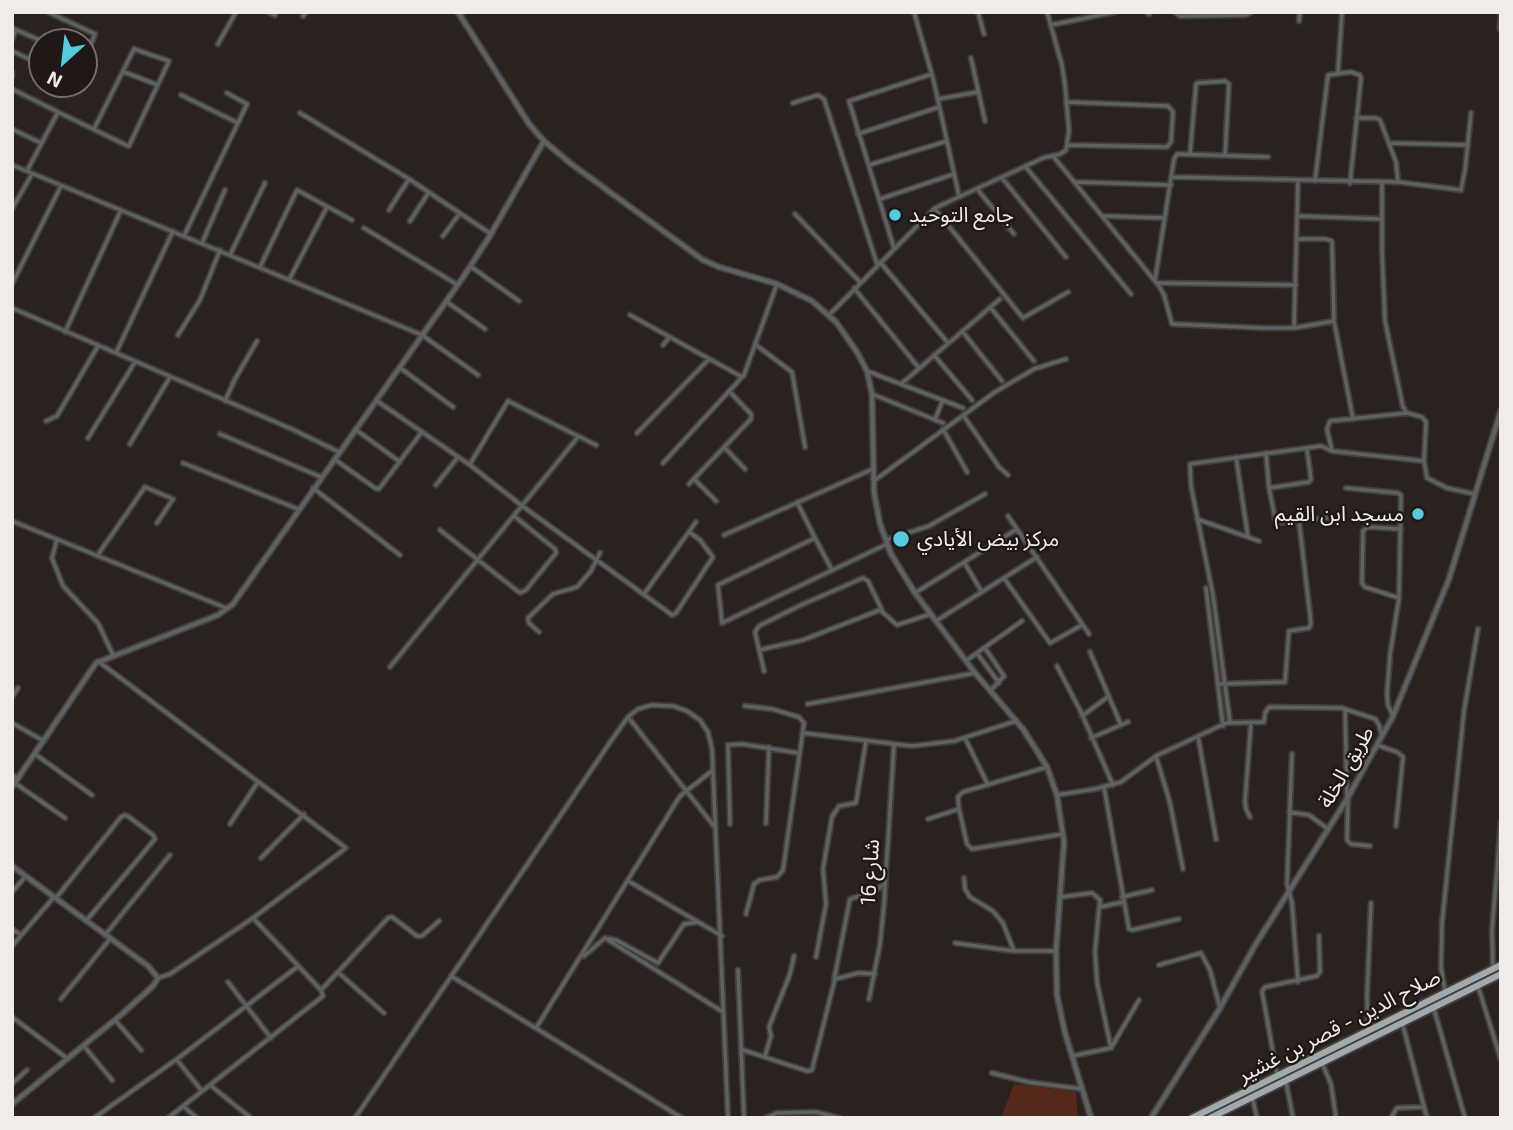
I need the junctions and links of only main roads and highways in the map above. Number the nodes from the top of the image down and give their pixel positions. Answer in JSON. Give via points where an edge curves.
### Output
{"nodes":[{"id":1,"x":1501,"y":965,"type":"edge"},
{"id":2,"x":1501,"y":974,"type":"edge"},
{"id":3,"x":1476,"y":981,"type":"junction"},
{"id":4,"x":1192,"y":1118,"type":"edge"},
{"id":5,"x":1210,"y":1118,"type":"edge"}],
"edges":[{"from":1,"to":3,"type":"highway","name":"صلاح الدين - قصر بن غشير"},
{"from":2,"to":3,"type":"highway"},
{"from":3,"to":4,"type":"highway","name":"صلاح الدين - قصر بن غشير","via":[[1445,991]]},
{"from":3,"to":5,"type":"highway"}]}
